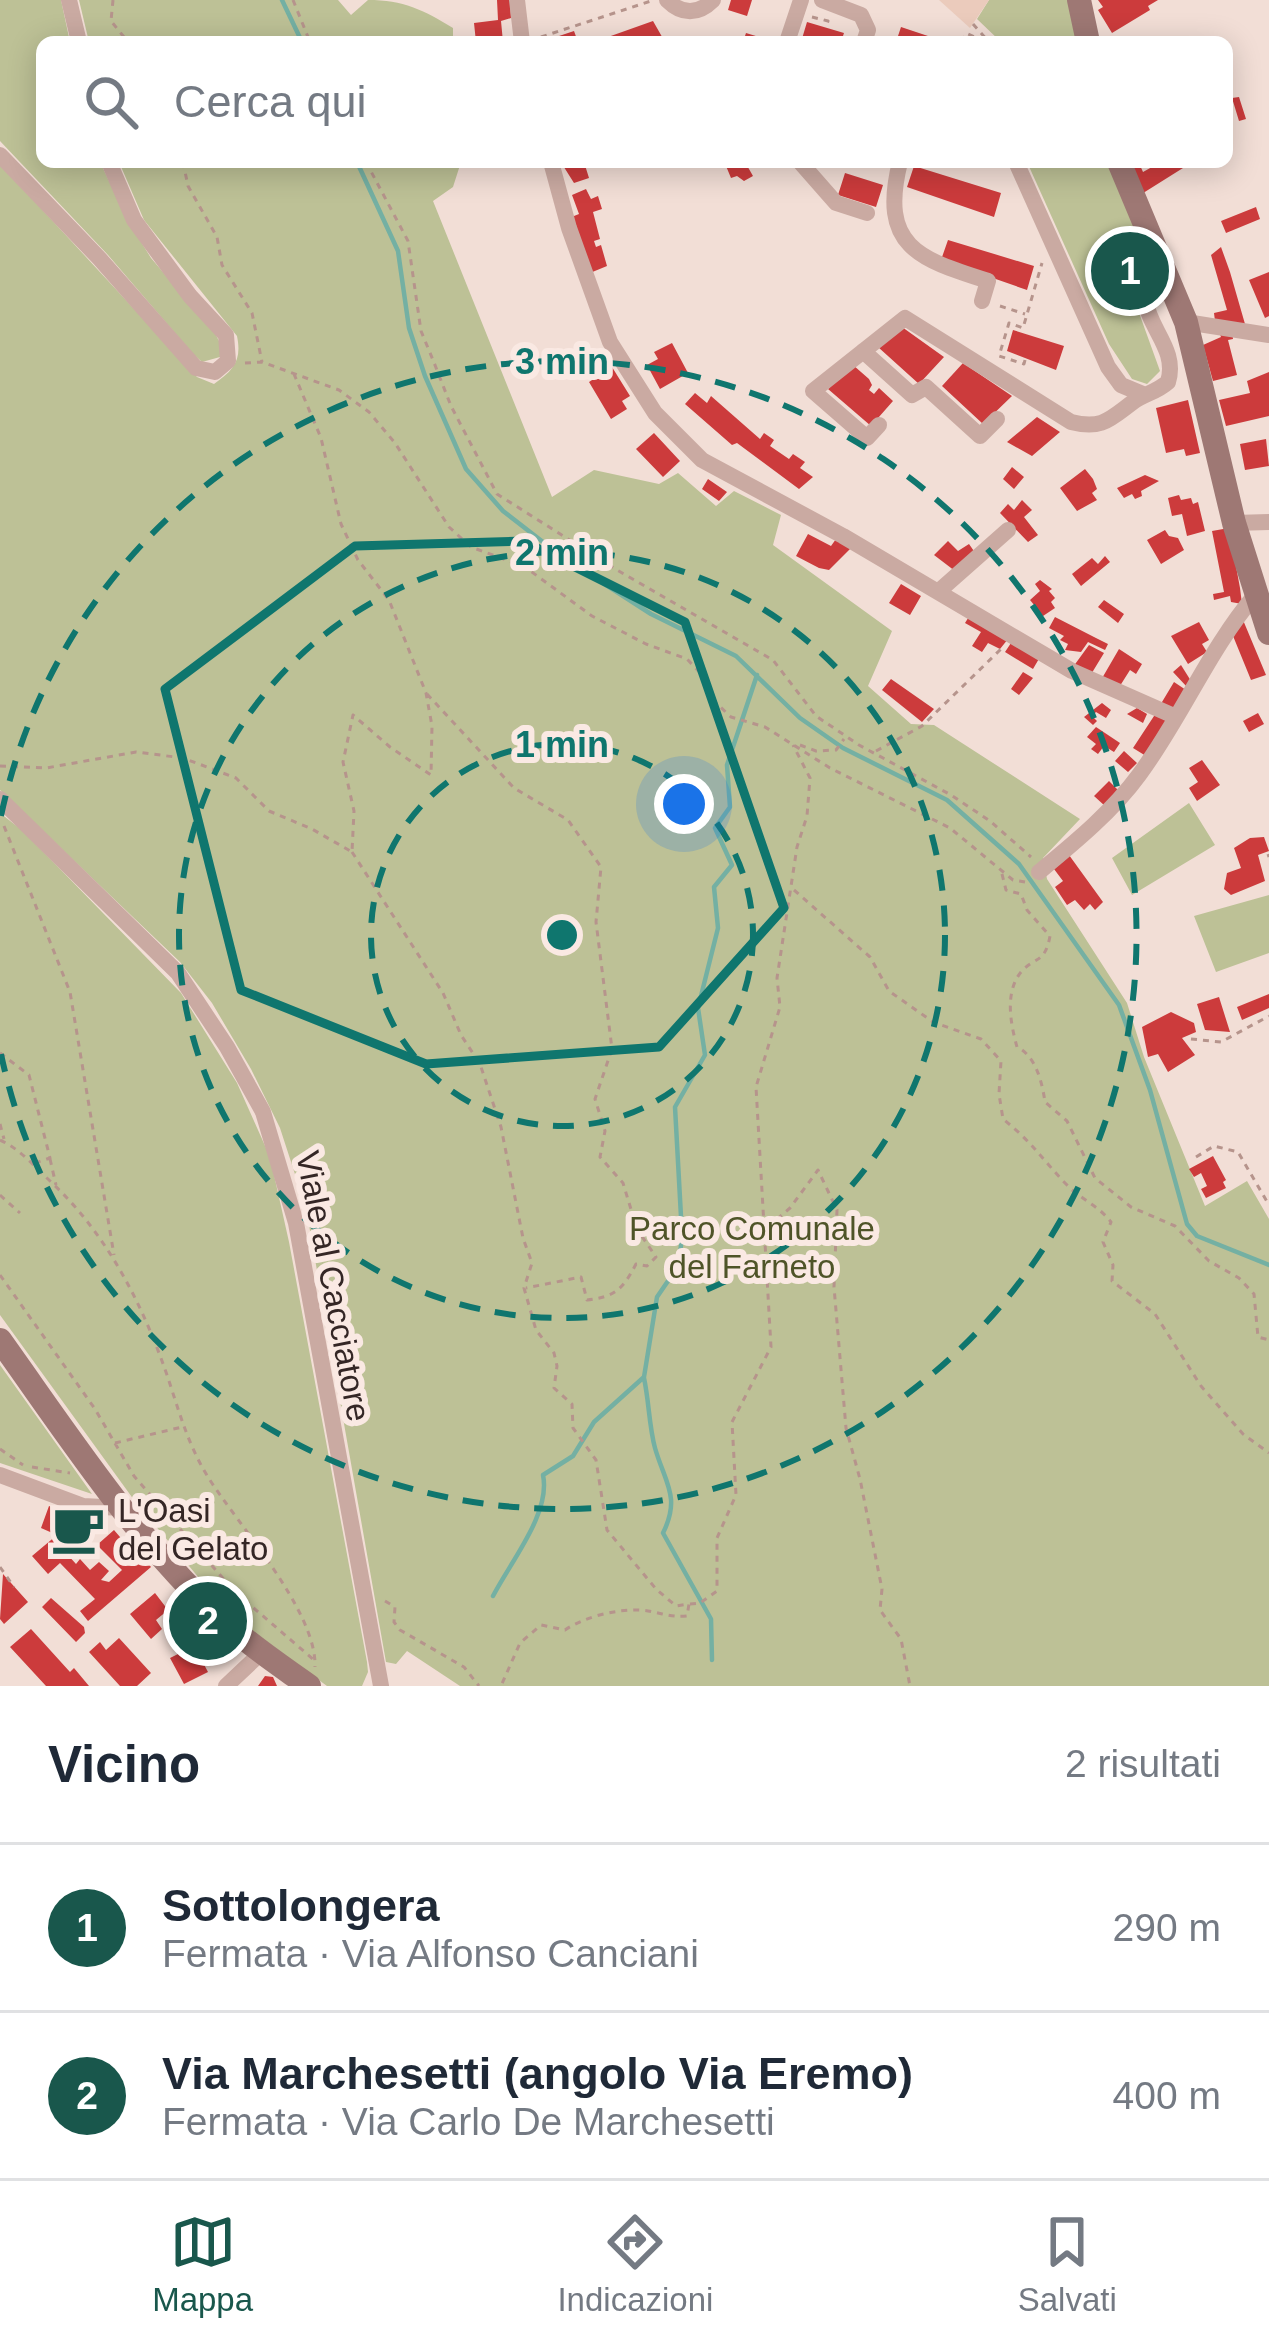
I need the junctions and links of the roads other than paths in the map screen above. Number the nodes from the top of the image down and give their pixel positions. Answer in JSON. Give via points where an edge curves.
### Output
{"nodes":[{"id":1,"x":69,"y":0,"type":"edge"},
{"id":2,"x":517,"y":0,"type":"edge"},
{"id":3,"x":668,"y":0,"type":"edge"},
{"id":4,"x":712,"y":0,"type":"edge"},
{"id":5,"x":822,"y":0,"type":"edge"},
{"id":6,"x":1078,"y":0,"type":"edge"},
{"id":7,"x":799,"y":6,"type":"edge"},
{"id":8,"x":78,"y":36,"type":"edge"},
{"id":9,"x":522,"y":36,"type":"edge"},
{"id":10,"x":789,"y":36,"type":"edge"},
{"id":11,"x":866,"y":36,"type":"edge"},
{"id":12,"x":1087,"y":36,"type":"edge"},
{"id":13,"x":0,"y":154,"type":"edge"},
{"id":14,"x":112,"y":168,"type":"edge"},
{"id":15,"x":553,"y":168,"type":"edge"},
{"id":16,"x":805,"y":168,"type":"edge"},
{"id":17,"x":899,"y":168,"type":"edge"},
{"id":18,"x":1019,"y":168,"type":"edge"},
{"id":19,"x":1121,"y":168,"type":"edge"},
{"id":20,"x":866,"y":213,"type":"dead end"},
{"id":21,"x":1161,"y":266,"type":"junction"},
{"id":22,"x":982,"y":301,"type":"road end"},
{"id":23,"x":1186,"y":322,"type":"junction"},
{"id":24,"x":1269,"y":335,"type":"edge"},
{"id":25,"x":863,"y":351,"type":"junction"},
{"id":26,"x":940,"y":372,"type":"dead end"},
{"id":27,"x":926,"y":387,"type":"junction"},
{"id":28,"x":1145,"y":395,"type":"junction"},
{"id":29,"x":997,"y":418,"type":"dead end"},
{"id":30,"x":879,"y":425,"type":"dead end"},
{"id":31,"x":1269,"y":522,"type":"edge"},
{"id":32,"x":1234,"y":523,"type":"junction"},
{"id":33,"x":1008,"y":530,"type":"dead end"},
{"id":34,"x":939,"y":591,"type":"junction"},
{"id":35,"x":1256,"y":594,"type":"junction"},
{"id":36,"x":1269,"y":633,"type":"edge"},
{"id":37,"x":1174,"y":716,"type":"junction"},
{"id":38,"x":4,"y":802,"type":"edge"},
{"id":39,"x":1032,"y":877,"type":"road end"},
{"id":40,"x":0,"y":1340,"type":"edge"},
{"id":41,"x":0,"y":1475,"type":"edge"},
{"id":42,"x":122,"y":1508,"type":"junction"},
{"id":43,"x":262,"y":1652,"type":"junction"},
{"id":44,"x":377,"y":1680,"type":"edge"},
{"id":45,"x":226,"y":1686,"type":"edge"},
{"id":46,"x":309,"y":1686,"type":"edge"}],
"edges":[{"from":1,"to":8,"type":"street"},
{"from":2,"to":9,"type":"street"},
{"from":3,"to":4,"type":"street","via":[[693,12]]},
{"from":5,"to":11,"type":"street","via":[[861,15]]},
{"from":6,"to":12,"type":"street"},
{"from":7,"to":10,"type":"street"},
{"from":13,"to":14,"type":"street","via":[[196,368],[215,372],[228,361],[226,335],[134,220]]},
{"from":15,"to":34,"type":"street","via":[[610,343],[681,442],[734,480]]},
{"from":16,"to":20,"type":"street","via":[[836,203]]},
{"from":17,"to":22,"type":"street","via":[[893,209],[903,240],[934,264],[988,281]]},
{"from":18,"to":28,"type":"street","via":[[1120,386]]},
{"from":19,"to":21,"type":"street"},
{"from":21,"to":23,"type":"street"},
{"from":21,"to":28,"type":"street","via":[[1144,298],[1171,372]]},
{"from":23,"to":24,"type":"street"},
{"from":23,"to":32,"type":"street"},
{"from":25,"to":27,"type":"street","via":[[912,395]]},
{"from":25,"to":28,"type":"street","via":[[905,318],[1084,426],[1108,424]]},
{"from":25,"to":30,"type":"street","via":[[813,391],[867,438]]},
{"from":26,"to":27,"type":"street"},
{"from":27,"to":29,"type":"street","via":[[980,436]]},
{"from":31,"to":32,"type":"street"},
{"from":32,"to":35,"type":"street"},
{"from":33,"to":34,"type":"street"},
{"from":34,"to":37,"type":"street","via":[[1072,671]]},
{"from":35,"to":36,"type":"street"},
{"from":35,"to":37,"type":"street"},
{"from":37,"to":39,"type":"street","via":[[1138,777]]},
{"from":38,"to":44,"type":"street","name":"Viale al Cacciatore","via":[[178,973],[263,1112],[296,1223]]},
{"from":40,"to":42,"type":"street"},
{"from":41,"to":42,"type":"street","via":[[83,1506]]},
{"from":42,"to":43,"type":"street","via":[[195,1592]]},
{"from":43,"to":45,"type":"street"},
{"from":43,"to":46,"type":"street"}]}
